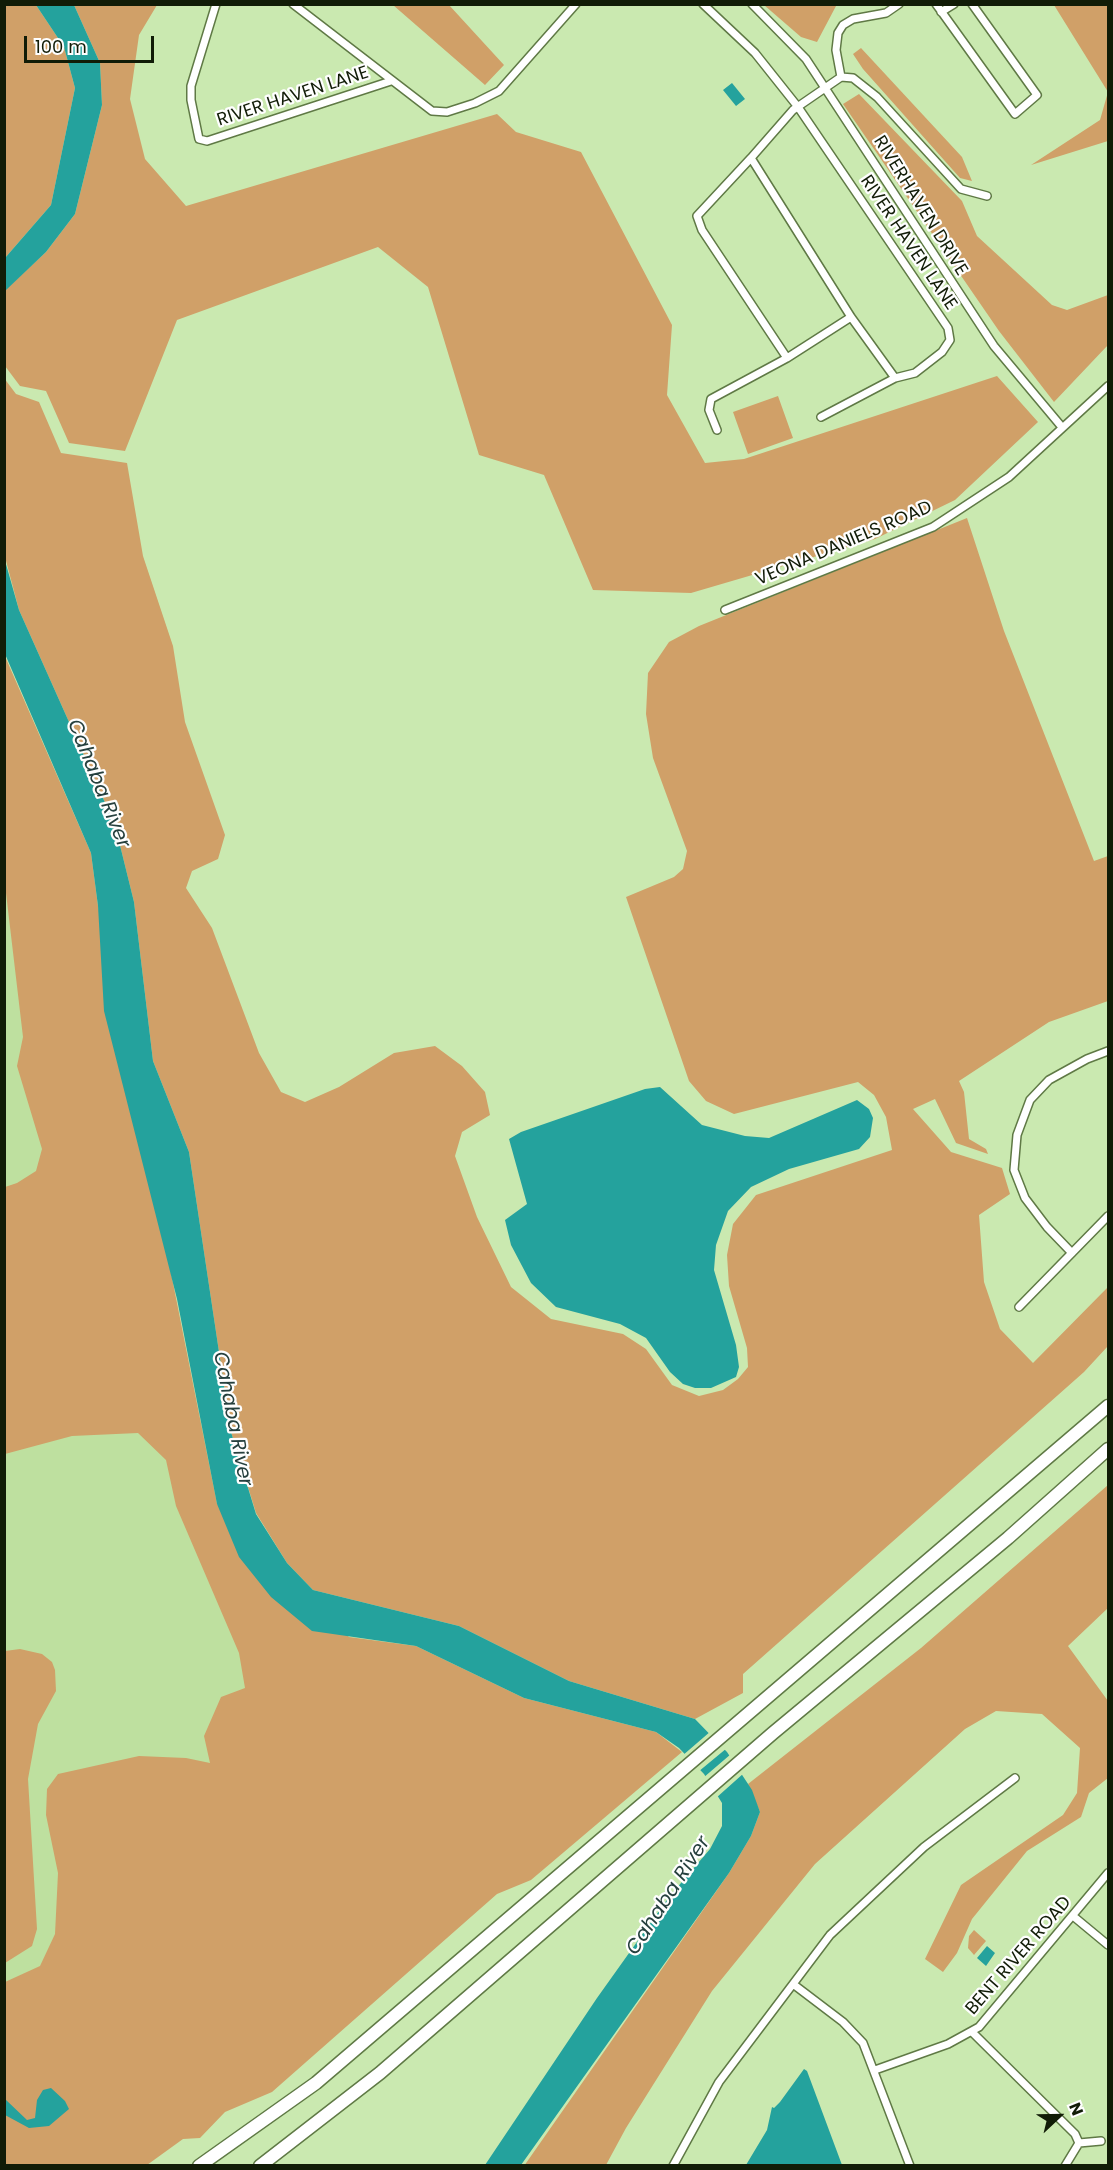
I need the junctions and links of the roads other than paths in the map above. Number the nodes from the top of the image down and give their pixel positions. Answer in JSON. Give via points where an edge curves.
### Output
{"nodes":[{"id":1,"x":216,"y":4,"type":"edge"},
{"id":2,"x":293,"y":4,"type":"edge"},
{"id":3,"x":576,"y":4,"type":"edge"},
{"id":4,"x":703,"y":4,"type":"edge"},
{"id":5,"x":752,"y":4,"type":"edge"},
{"id":6,"x":898,"y":4,"type":"edge"},
{"id":7,"x":936,"y":4,"type":"edge"},
{"id":8,"x":954,"y":4,"type":"edge"},
{"id":9,"x":972,"y":4,"type":"edge"},
{"id":10,"x":941,"y":12,"type":"junction"},
{"id":11,"x":841,"y":77,"type":"junction"},
{"id":12,"x":391,"y":81,"type":"junction"},
{"id":13,"x":827,"y":88,"type":"junction"},
{"id":14,"x":798,"y":107,"type":"junction"},
{"id":15,"x":751,"y":158,"type":"junction"},
{"id":16,"x":987,"y":196,"type":"dead end"},
{"id":17,"x":851,"y":317,"type":"junction"},
{"id":18,"x":787,"y":358,"type":"junction"},
{"id":19,"x":895,"y":378,"type":"junction"},
{"id":20,"x":1108,"y":386,"type":"edge"},
{"id":21,"x":821,"y":417,"type":"dead end"},
{"id":22,"x":1061,"y":426,"type":"junction"},
{"id":23,"x":717,"y":430,"type":"dead end"},
{"id":24,"x":725,"y":610,"type":"dead end"},
{"id":25,"x":1108,"y":1051,"type":"edge"},
{"id":26,"x":1108,"y":1216,"type":"edge"},
{"id":27,"x":1072,"y":1253,"type":"junction"},
{"id":28,"x":1019,"y":1307,"type":"dead end"},
{"id":29,"x":1108,"y":1406,"type":"edge"},
{"id":30,"x":1108,"y":1449,"type":"edge"},
{"id":31,"x":1015,"y":1778,"type":"dead end"},
{"id":32,"x":1108,"y":1873,"type":"edge"},
{"id":33,"x":1073,"y":1916,"type":"junction"},
{"id":34,"x":1108,"y":1945,"type":"edge"},
{"id":35,"x":793,"y":1984,"type":"junction"},
{"id":36,"x":972,"y":2032,"type":"junction"},
{"id":37,"x":875,"y":2070,"type":"junction"},
{"id":38,"x":1101,"y":2141,"type":"dead end"},
{"id":39,"x":1079,"y":2143,"type":"junction"},
{"id":40,"x":199,"y":2166,"type":"edge"},
{"id":41,"x":260,"y":2166,"type":"edge"},
{"id":42,"x":673,"y":2166,"type":"edge"},
{"id":43,"x":910,"y":2166,"type":"edge"},
{"id":44,"x":1065,"y":2166,"type":"edge"}],
"edges":[{"from":1,"to":12,"type":"street","name":"RIVER HAVEN LANE","via":[[191,86],[199,139],[207,141]]},
{"from":2,"to":12,"type":"street","name":"RIVER HAVEN LANE"},
{"from":3,"to":12,"type":"street","name":"RIVER HAVEN LANE","via":[[512,79],[475,103],[447,112],[432,111]]},
{"from":4,"to":14,"type":"street","name":"RIVER HAVEN LANE","via":[[755,53]]},
{"from":5,"to":13,"type":"street","name":"RIVERHAVEN DRIVE","via":[[807,59]]},
{"from":6,"to":11,"type":"street","via":[[886,14],[853,19],[843,25],[836,50]]},
{"from":7,"to":10,"type":"street"},
{"from":8,"to":10,"type":"street"},
{"from":9,"to":10,"type":"street","via":[[1037,95],[1015,114]]},
{"from":11,"to":13,"type":"street"},
{"from":11,"to":16,"type":"street","via":[[854,78],[877,97],[960,189]]},
{"from":13,"to":14,"type":"street"},
{"from":13,"to":22,"type":"street","name":"RIVERHAVEN DRIVE","via":[[952,286],[994,346]]},
{"from":14,"to":15,"type":"street"},
{"from":14,"to":19,"type":"street","name":"RIVER HAVEN LANE","via":[[948,328],[950,340],[942,352],[915,373]]},
{"from":15,"to":17,"type":"street"},
{"from":15,"to":18,"type":"street","via":[[697,216],[702,230]]},
{"from":17,"to":18,"type":"street"},
{"from":17,"to":19,"type":"street"},
{"from":18,"to":23,"type":"street","via":[[711,399],[709,410]]},
{"from":19,"to":21,"type":"street","name":"RIVER HAVEN LANE"},
{"from":20,"to":22,"type":"street","name":"VEONA DANIELS ROAD"},
{"from":22,"to":24,"type":"street","name":"VEONA DANIELS ROAD","via":[[1009,477],[933,526]]},
{"from":25,"to":27,"type":"street","via":[[1049,1080],[1030,1100],[1017,1135],[1014,1170],[1025,1198]]},
{"from":26,"to":27,"type":"street"},
{"from":27,"to":28,"type":"street"},
{"from":29,"to":40,"type":"highway","via":[[316,2083]]},
{"from":30,"to":41,"type":"highway","via":[[380,2073]]},
{"from":31,"to":35,"type":"street","via":[[908,1860],[830,1935]]},
{"from":32,"to":33,"type":"street","name":"BENT RIVER ROAD"},
{"from":33,"to":34,"type":"street"},
{"from":33,"to":36,"type":"street","name":"BENT RIVER ROAD","via":[[1003,2002]]},
{"from":35,"to":37,"type":"street","via":[[857,2036]]},
{"from":35,"to":42,"type":"street","via":[[719,2082]]},
{"from":36,"to":37,"type":"street","name":"BENT RIVER ROAD"},
{"from":36,"to":39,"type":"street","via":[[1075,2134]]},
{"from":37,"to":43,"type":"street"},
{"from":38,"to":39,"type":"street"},
{"from":39,"to":44,"type":"street"}]}
